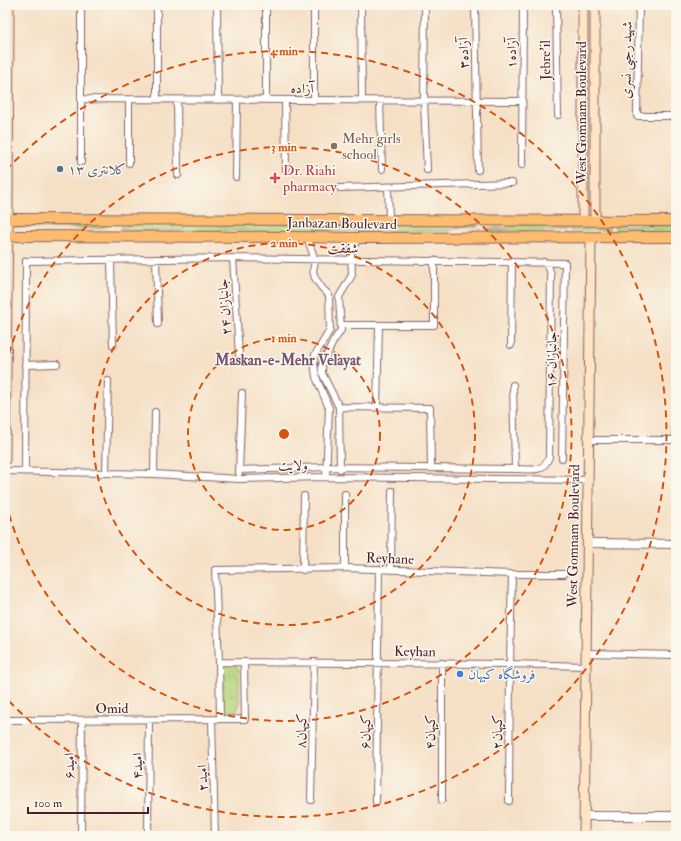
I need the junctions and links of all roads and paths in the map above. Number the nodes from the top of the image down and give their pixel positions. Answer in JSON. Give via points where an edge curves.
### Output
{"nodes":[{"id":1,"x":9,"y":5,"type":"edge"},
{"id":2,"x":81,"y":5,"type":"edge"},
{"id":3,"x":157,"y":5,"type":"edge"},
{"id":4,"x":217,"y":5,"type":"edge"},
{"id":5,"x":266,"y":5,"type":"edge"},
{"id":6,"x":314,"y":5,"type":"edge"},
{"id":7,"x":362,"y":5,"type":"edge"},
{"id":8,"x":425,"y":5,"type":"edge"},
{"id":9,"x":475,"y":5,"type":"edge"},
{"id":10,"x":523,"y":5,"type":"edge"},
{"id":11,"x":556,"y":5,"type":"edge"},
{"id":12,"x":583,"y":5,"type":"edge"},
{"id":13,"x":595,"y":5,"type":"edge"},
{"id":14,"x":639,"y":5,"type":"edge"},
{"id":15,"x":82,"y":100,"type":"junction"},
{"id":16,"x":129,"y":100,"type":"junction"},
{"id":17,"x":157,"y":100,"type":"junction"},
{"id":18,"x":177,"y":100,"type":"junction"},
{"id":19,"x":218,"y":100,"type":"junction"},
{"id":20,"x":237,"y":100,"type":"junction"},
{"id":21,"x":266,"y":100,"type":"junction"},
{"id":22,"x":286,"y":100,"type":"junction"},
{"id":23,"x":314,"y":100,"type":"junction"},
{"id":24,"x":362,"y":101,"type":"junction"},
{"id":25,"x":380,"y":101,"type":"junction"},
{"id":26,"x":424,"y":101,"type":"junction"},
{"id":27,"x":476,"y":101,"type":"junction"},
{"id":28,"x":522,"y":101,"type":"junction"},
{"id":29,"x":7,"y":113,"type":"edge"},
{"id":30,"x":558,"y":115,"type":"dead end"},
{"id":31,"x":676,"y":116,"type":"edge"},
{"id":32,"x":81,"y":162,"type":"dead end"},
{"id":33,"x":129,"y":163,"type":"dead end"},
{"id":34,"x":522,"y":165,"type":"dead end"},
{"id":35,"x":286,"y":169,"type":"dead end"},
{"id":36,"x":382,"y":169,"type":"dead end"},
{"id":37,"x":427,"y":170,"type":"dead end"},
{"id":38,"x":478,"y":170,"type":"dead end"},
{"id":39,"x":178,"y":175,"type":"dead end"},
{"id":40,"x":236,"y":177,"type":"dead end"},
{"id":41,"x":512,"y":183,"type":"dead end"},
{"id":42,"x":388,"y":187,"type":"junction"},
{"id":43,"x":340,"y":188,"type":"dead end"},
{"id":44,"x":595,"y":206,"type":"junction"},
{"id":45,"x":583,"y":207,"type":"junction"},
{"id":46,"x":8,"y":219,"type":"junction"},
{"id":47,"x":114,"y":220,"type":"junction"},
{"id":48,"x":389,"y":220,"type":"junction"},
{"id":49,"x":482,"y":220,"type":"junction"},
{"id":50,"x":583,"y":220,"type":"junction"},
{"id":51,"x":595,"y":220,"type":"junction"},
{"id":52,"x":676,"y":221,"type":"edge"},
{"id":53,"x":8,"y":236,"type":"junction"},
{"id":54,"x":113,"y":236,"type":"junction"},
{"id":55,"x":307,"y":237,"type":"junction"},
{"id":56,"x":591,"y":237,"type":"junction"},
{"id":57,"x":676,"y":237,"type":"edge"},
{"id":58,"x":359,"y":238,"type":"junction"},
{"id":59,"x":482,"y":238,"type":"junction"},
{"id":60,"x":233,"y":258,"type":"junction"},
{"id":61,"x":156,"y":259,"type":"junction"},
{"id":62,"x":110,"y":260,"type":"junction"},
{"id":63,"x":315,"y":260,"type":"junction"},
{"id":64,"x":352,"y":260,"type":"junction"},
{"id":65,"x":434,"y":260,"type":"junction"},
{"id":66,"x":512,"y":261,"type":"junction"},
{"id":67,"x":544,"y":262,"type":"junction"},
{"id":68,"x":564,"y":263,"type":"joint"},
{"id":69,"x":158,"y":324,"type":"dead end"},
{"id":70,"x":341,"y":325,"type":"junction"},
{"id":71,"x":379,"y":325,"type":"junction"},
{"id":72,"x":6,"y":338,"type":"edge"},
{"id":73,"x":113,"y":345,"type":"dead end"},
{"id":74,"x":511,"y":345,"type":"dead end"},
{"id":75,"x":239,"y":355,"type":"dead end"},
{"id":76,"x":57,"y":364,"type":"dead end"},
{"id":77,"x":25,"y":365,"type":"junction"},
{"id":78,"x":108,"y":381,"type":"dead end"},
{"id":79,"x":513,"y":385,"type":"dead end"},
{"id":80,"x":242,"y":393,"type":"dead end"},
{"id":81,"x":339,"y":407,"type":"junction"},
{"id":82,"x":377,"y":408,"type":"junction"},
{"id":83,"x":156,"y":412,"type":"dead end"},
{"id":84,"x":675,"y":427,"type":"edge"},
{"id":85,"x":589,"y":440,"type":"junction"},
{"id":86,"x":562,"y":458,"type":"dead end"},
{"id":87,"x":5,"y":460,"type":"edge"},
{"id":88,"x":326,"y":467,"type":"junction"},
{"id":89,"x":340,"y":467,"type":"junction"},
{"id":90,"x":431,"y":468,"type":"junction"},
{"id":91,"x":514,"y":469,"type":"junction"},
{"id":92,"x":239,"y":470,"type":"junction"},
{"id":93,"x":5,"y":471,"type":"edge"},
{"id":94,"x":25,"y":471,"type":"junction"},
{"id":95,"x":106,"y":473,"type":"junction"},
{"id":96,"x":154,"y":474,"type":"junction"},
{"id":97,"x":326,"y":477,"type":"junction"},
{"id":98,"x":341,"y":477,"type":"junction"},
{"id":99,"x":239,"y":479,"type":"junction"},
{"id":100,"x":588,"y":480,"type":"junction"},
{"id":101,"x":392,"y":491,"type":"dead end"},
{"id":102,"x":345,"y":494,"type":"dead end"},
{"id":103,"x":304,"y":496,"type":"dead end"},
{"id":104,"x":587,"y":543,"type":"junction"},
{"id":105,"x":676,"y":544,"type":"edge"},
{"id":106,"x":345,"y":568,"type":"junction"},
{"id":107,"x":379,"y":569,"type":"junction"},
{"id":108,"x":303,"y":570,"type":"junction"},
{"id":109,"x":391,"y":570,"type":"junction"},
{"id":110,"x":512,"y":574,"type":"junction"},
{"id":111,"x":564,"y":574,"type":"dead end"},
{"id":112,"x":586,"y":653,"type":"junction"},
{"id":113,"x":676,"y":655,"type":"edge"},
{"id":114,"x":219,"y":662,"type":"junction"},
{"id":115,"x":244,"y":662,"type":"junction"},
{"id":116,"x":314,"y":662,"type":"junction"},
{"id":117,"x":378,"y":662,"type":"junction"},
{"id":118,"x":442,"y":663,"type":"junction"},
{"id":119,"x":510,"y":664,"type":"junction"},
{"id":120,"x":586,"y":666,"type":"junction"},
{"id":121,"x":220,"y":719,"type":"junction"},
{"id":122,"x":5,"y":720,"type":"edge"},
{"id":123,"x":82,"y":720,"type":"junction"},
{"id":124,"x":149,"y":720,"type":"junction"},
{"id":125,"x":212,"y":720,"type":"junction"},
{"id":126,"x":311,"y":800,"type":"dead end"},
{"id":127,"x":442,"y":800,"type":"dead end"},
{"id":128,"x":509,"y":801,"type":"dead end"},
{"id":129,"x":376,"y":802,"type":"dead end"},
{"id":130,"x":584,"y":816,"type":"junction"},
{"id":131,"x":676,"y":816,"type":"edge"},
{"id":132,"x":81,"y":836,"type":"edge"},
{"id":133,"x":148,"y":836,"type":"edge"},
{"id":134,"x":215,"y":836,"type":"edge"},
{"id":135,"x":584,"y":836,"type":"edge"}],
"edges":[{"from":1,"to":29,"type":"main road"},
{"from":2,"to":15,"type":"street"},
{"from":3,"to":17,"type":"street"},
{"from":4,"to":19,"type":"street"},
{"from":5,"to":21,"type":"street"},
{"from":6,"to":23,"type":"street"},
{"from":7,"to":24,"type":"street"},
{"from":8,"to":26,"type":"street"},
{"from":9,"to":27,"type":"street","name":"آزاده۳"},
{"from":10,"to":28,"type":"street","name":"آزاده۱"},
{"from":11,"to":30,"type":"street","name":"Jebre'il"},
{"from":12,"to":45,"type":"main road","name":"West Gomnam Boulevard"},
{"from":13,"to":44,"type":"main road","name":"West Gomnam Boulevard"},
{"from":14,"to":31,"type":"street","name":"شهید رجبی نسری","via":[[637,116]]},
{"from":15,"to":16,"type":"street","name":"آزاده"},
{"from":15,"to":32,"type":"street"},
{"from":16,"to":17,"type":"street","name":"آزاده"},
{"from":16,"to":33,"type":"street"},
{"from":17,"to":18,"type":"street","name":"آزاده"},
{"from":18,"to":19,"type":"street","name":"آزاده"},
{"from":18,"to":39,"type":"street"},
{"from":19,"to":20,"type":"street","name":"آزاده"},
{"from":20,"to":21,"type":"street","name":"آزاده"},
{"from":20,"to":40,"type":"street"},
{"from":21,"to":22,"type":"street","name":"آزاده"},
{"from":22,"to":23,"type":"street","name":"آزاده"},
{"from":22,"to":35,"type":"street"},
{"from":23,"to":24,"type":"street","name":"آزاده"},
{"from":24,"to":25,"type":"street","name":"آزاده"},
{"from":25,"to":26,"type":"street","name":"آزاده"},
{"from":25,"to":36,"type":"street"},
{"from":26,"to":27,"type":"street","name":"آزاده"},
{"from":26,"to":37,"type":"street"},
{"from":27,"to":28,"type":"street","name":"آزاده"},
{"from":27,"to":38,"type":"street","name":"آزاده۳"},
{"from":28,"to":34,"type":"street","name":"آزاده۱"},
{"from":29,"to":46,"type":"main road"},
{"from":41,"to":42,"type":"street"},
{"from":42,"to":43,"type":"street"},
{"from":42,"to":48,"type":"street"},
{"from":44,"to":45,"type":"main road"},
{"from":44,"to":51,"type":"main road","name":"West Gomnam Boulevard"},
{"from":45,"to":50,"type":"main road","name":"West Gomnam Boulevard"},
{"from":46,"to":47,"type":"main road","name":"Janbazan Boulevard"},
{"from":46,"to":53,"type":"main road"},
{"from":47,"to":48,"type":"main road","name":"Janbazan Boulevard"},
{"from":47,"to":54,"type":"main road"},
{"from":48,"to":49,"type":"main road","name":"Janbazan Boulevard"},
{"from":49,"to":50,"type":"main road","name":"Janbazan Boulevard"},
{"from":49,"to":59,"type":"main road"},
{"from":50,"to":51,"type":"main road","name":"Janbazan Boulevard"},
{"from":51,"to":52,"type":"main road","name":"Janbazan Boulevard"},
{"from":53,"to":54,"type":"main road","name":"Janbazan Boulevard"},
{"from":53,"to":72,"type":"main road"},
{"from":54,"to":55,"type":"main road","name":"Janbazan Boulevard"},
{"from":55,"to":58,"type":"main road","name":"Janbazan Boulevard"},
{"from":55,"to":63,"type":"street"},
{"from":56,"to":57,"type":"main road","name":"Janbazan Boulevard"},
{"from":56,"to":59,"type":"main road","name":"Janbazan Boulevard"},
{"from":56,"to":85,"type":"main road","name":"West Gomnam Boulevard"},
{"from":58,"to":59,"type":"main road","name":"Janbazan Boulevard"},
{"from":58,"to":64,"type":"street","via":[[351,250]]},
{"from":60,"to":61,"type":"street","name":"شفقت"},
{"from":60,"to":63,"type":"street","name":"شفقت"},
{"from":60,"to":75,"type":"street","name":"جانبازان ۲۴"},
{"from":61,"to":62,"type":"street","name":"شفقت"},
{"from":61,"to":69,"type":"street"},
{"from":62,"to":73,"type":"street"},
{"from":62,"to":77,"type":"street","name":"شفقت","via":[[26,261]]},
{"from":63,"to":64,"type":"street","name":"شفقت"},
{"from":63,"to":88,"type":"street","via":[[315,278],[329,296],[330,330],[315,355],[314,362],[316,377],[329,408]]},
{"from":64,"to":65,"type":"street","name":"شفقت"},
{"from":64,"to":70,"type":"street","via":[[352,275],[339,297]]},
{"from":65,"to":66,"type":"street","name":"شفقت"},
{"from":65,"to":71,"type":"street","via":[[434,325]]},
{"from":66,"to":67,"type":"street","name":"شفقت"},
{"from":66,"to":74,"type":"street"},
{"from":67,"to":68,"type":"street","name":"شفقت"},
{"from":67,"to":91,"type":"street","via":[[551,275],[548,457],[546,465],[539,469]]},
{"from":68,"to":86,"type":"street","name":"جانبازان ۱۶"},
{"from":70,"to":71,"type":"street"},
{"from":70,"to":81,"type":"street","via":[[341,330],[322,365],[322,373]]},
{"from":71,"to":82,"type":"street"},
{"from":72,"to":87,"type":"main road"},
{"from":76,"to":77,"type":"street"},
{"from":77,"to":94,"type":"street"},
{"from":78,"to":95,"type":"street"},
{"from":79,"to":91,"type":"street"},
{"from":80,"to":92,"type":"street"},
{"from":81,"to":82,"type":"street"},
{"from":81,"to":89,"type":"street"},
{"from":82,"to":90,"type":"street","via":[[430,408]]},
{"from":83,"to":96,"type":"street"},
{"from":84,"to":85,"type":"street","via":[[676,440]]},
{"from":85,"to":100,"type":"main road","name":"West Gomnam Boulevard"},
{"from":88,"to":89,"type":"street"},
{"from":88,"to":92,"type":"street"},
{"from":88,"to":97,"type":"street"},
{"from":89,"to":90,"type":"street"},
{"from":89,"to":98,"type":"street"},
{"from":90,"to":91,"type":"street"},
{"from":92,"to":99,"type":"street"},
{"from":93,"to":94,"type":"street","name":"ولایت"},
{"from":94,"to":95,"type":"street","name":"ولایت"},
{"from":95,"to":96,"type":"street","name":"ولایت"},
{"from":96,"to":99,"type":"street","name":"ولایت"},
{"from":97,"to":98,"type":"street","name":"ولایت"},
{"from":97,"to":99,"type":"street","name":"ولایت"},
{"from":98,"to":100,"type":"street","name":"ولایت"},
{"from":100,"to":104,"type":"main road","name":"West Gomnam Boulevard"},
{"from":101,"to":109,"type":"street"},
{"from":102,"to":106,"type":"street"},
{"from":103,"to":108,"type":"street"},
{"from":104,"to":105,"type":"street"},
{"from":104,"to":112,"type":"main road","name":"West Gomnam Boulevard"},
{"from":106,"to":107,"type":"street","name":"Reyhane"},
{"from":106,"to":108,"type":"street","name":"Reyhane"},
{"from":107,"to":109,"type":"street","name":"Reyhane"},
{"from":107,"to":117,"type":"street","name":"کیهان۶"},
{"from":108,"to":114,"type":"street","name":"Reyhane","via":[[215,570]]},
{"from":109,"to":110,"type":"street","name":"Reyhane"},
{"from":110,"to":111,"type":"street","name":"Reyhane"},
{"from":110,"to":119,"type":"street","name":"کیهان۲"},
{"from":112,"to":113,"type":"street"},
{"from":112,"to":120,"type":"main road","name":"West Gomnam Boulevard"},
{"from":114,"to":115,"type":"street"},
{"from":114,"to":121,"type":"street"},
{"from":115,"to":116,"type":"street","name":"Keyhan"},
{"from":115,"to":121,"type":"street","name":"Omid","via":[[244,719]]},
{"from":116,"to":117,"type":"street","name":"Keyhan"},
{"from":116,"to":126,"type":"street","name":"کیهان۸"},
{"from":117,"to":118,"type":"street","name":"Keyhan"},
{"from":117,"to":129,"type":"street","name":"کیهان۶"},
{"from":118,"to":119,"type":"street","name":"Keyhan"},
{"from":118,"to":127,"type":"street","name":"کیهان۴"},
{"from":119,"to":120,"type":"street","name":"Keyhan"},
{"from":119,"to":128,"type":"street","name":"کیهان۲"},
{"from":120,"to":130,"type":"main road","name":"West Gomnam Boulevard"},
{"from":121,"to":125,"type":"street","name":"Omid"},
{"from":122,"to":123,"type":"street","name":"Omid"},
{"from":123,"to":124,"type":"street","name":"Omid"},
{"from":123,"to":132,"type":"street","name":"امید۶"},
{"from":124,"to":125,"type":"street","name":"Omid"},
{"from":124,"to":133,"type":"street","name":"امید۴"},
{"from":125,"to":134,"type":"street","name":"امید۲"},
{"from":130,"to":131,"type":"street"},
{"from":130,"to":135,"type":"main road","name":"West Gomnam Boulevard"}]}
